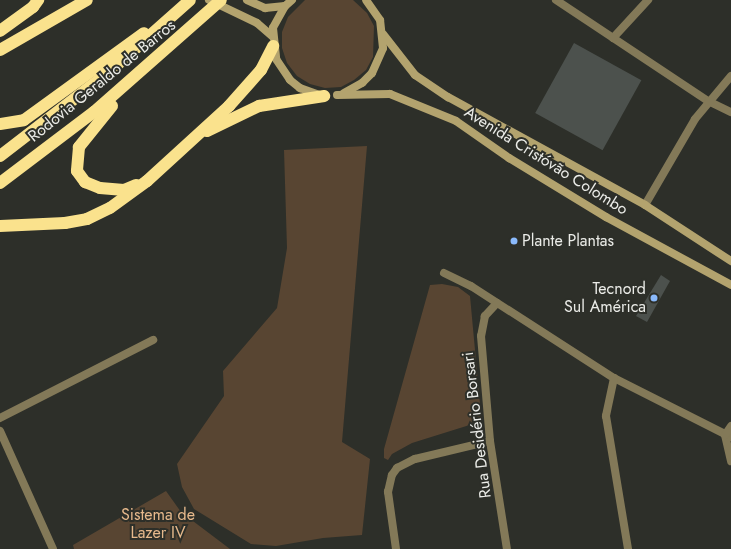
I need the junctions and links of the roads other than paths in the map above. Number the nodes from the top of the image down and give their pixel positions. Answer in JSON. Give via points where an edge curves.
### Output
{"nodes":[{"id":1,"x":38,"y":0,"type":"edge"},
{"id":2,"x":88,"y":0,"type":"edge"},
{"id":3,"x":190,"y":0,"type":"edge"},
{"id":4,"x":221,"y":0,"type":"edge"},
{"id":5,"x":247,"y":0,"type":"edge"},
{"id":6,"x":292,"y":0,"type":"edge"},
{"id":7,"x":366,"y":0,"type":"edge"},
{"id":8,"x":556,"y":0,"type":"edge"},
{"id":9,"x":648,"y":0,"type":"edge"},
{"id":10,"x":209,"y":6,"type":"edge"},
{"id":11,"x":285,"y":6,"type":"junction"},
{"id":12,"x":0,"y":31,"type":"edge"},
{"id":13,"x":383,"y":34,"type":"junction"},
{"id":14,"x":613,"y":38,"type":"junction"},
{"id":15,"x":176,"y":41,"type":"junction"},
{"id":16,"x":273,"y":42,"type":"junction"},
{"id":17,"x":0,"y":50,"type":"edge"},
{"id":18,"x":731,"y":76,"type":"edge"},
{"id":19,"x":337,"y":95,"type":"junction"},
{"id":20,"x":324,"y":96,"type":"junction"},
{"id":21,"x":708,"y":101,"type":"junction"},
{"id":22,"x":731,"y":112,"type":"edge"},
{"id":23,"x":0,"y":124,"type":"edge"},
{"id":24,"x":195,"y":137,"type":"junction"},
{"id":25,"x":0,"y":156,"type":"edge"},
{"id":26,"x":147,"y":181,"type":"junction"},
{"id":27,"x":0,"y":183,"type":"edge"},
{"id":28,"x":645,"y":205,"type":"junction"},
{"id":29,"x":0,"y":226,"type":"edge"},
{"id":30,"x":731,"y":261,"type":"edge"},
{"id":31,"x":444,"y":273,"type":"dead end"},
{"id":32,"x":731,"y":285,"type":"edge"},
{"id":33,"x":497,"y":302,"type":"junction"},
{"id":34,"x":153,"y":340,"type":"dead end"},
{"id":35,"x":614,"y":378,"type":"junction"},
{"id":36,"x":0,"y":418,"type":"edge"},
{"id":37,"x":731,"y":426,"type":"edge"},
{"id":38,"x":0,"y":431,"type":"edge"},
{"id":39,"x":728,"y":436,"type":"edge"},
{"id":40,"x":490,"y":441,"type":"junction"},
{"id":41,"x":731,"y":461,"type":"edge"},
{"id":42,"x":53,"y":549,"type":"edge"},
{"id":43,"x":396,"y":549,"type":"edge"},
{"id":44,"x":507,"y":549,"type":"edge"},
{"id":45,"x":628,"y":549,"type":"edge"}],
"edges":[{"from":1,"to":12,"type":"highway","via":[[33,7]]},
{"from":2,"to":17,"type":"highway"},
{"from":3,"to":23,"type":"highway","via":[[24,120]]},
{"from":3,"to":25,"type":"highway","name":"Rodovia Geraldo de Barros","via":[[109,72]]},
{"from":4,"to":10,"type":"highway","name":"Rodovia Geraldo de Barros"},
{"from":5,"to":11,"type":"street","via":[[265,8]]},
{"from":6,"to":11,"type":"street"},
{"from":7,"to":13,"type":"street","via":[[380,20]]},
{"from":8,"to":14,"type":"street"},
{"from":9,"to":14,"type":"street"},
{"from":10,"to":15,"type":"highway","name":"Rodovia Geraldo de Barros"},
{"from":10,"to":16,"type":"street","via":[[257,23]]},
{"from":11,"to":16,"type":"street","via":[[273,28]]},
{"from":13,"to":19,"type":"street","via":[[379,61],[372,73],[350,91]]},
{"from":13,"to":28,"type":"street","name":"Avenida Cristóvão Colombo","via":[[415,75],[448,97]]},
{"from":14,"to":21,"type":"street"},
{"from":15,"to":26,"type":"highway","via":[[96,122],[76,157],[80,176],[85,182],[100,188],[124,190]]},
{"from":15,"to":27,"type":"highway","name":"Rodovia Geraldo de Barros","via":[[94,112]]},
{"from":16,"to":20,"type":"street","via":[[279,65],[290,80],[300,88]]},
{"from":16,"to":24,"type":"highway","via":[[250,84]]},
{"from":18,"to":21,"type":"street"},
{"from":19,"to":20,"type":"street","name":"Avenida Cristóvão Colombo"},
{"from":19,"to":32,"type":"street","name":"Avenida Cristóvão Colombo","via":[[390,94],[456,121],[509,158],[606,217]]},
{"from":20,"to":24,"type":"highway","via":[[259,106]]},
{"from":21,"to":22,"type":"street"},
{"from":21,"to":28,"type":"street","via":[[668,162]]},
{"from":24,"to":26,"type":"highway"},
{"from":26,"to":29,"type":"highway","via":[[110,208],[87,219],[64,223]]},
{"from":28,"to":30,"type":"street","name":"Avenida Cristóvão Colombo"},
{"from":31,"to":33,"type":"street"},
{"from":33,"to":35,"type":"street"},
{"from":33,"to":40,"type":"street","name":"Rua Desidério Borsari","via":[[485,316],[481,336]]},
{"from":34,"to":36,"type":"street"},
{"from":35,"to":39,"type":"street"},
{"from":35,"to":45,"type":"street","via":[[606,416]]},
{"from":37,"to":39,"type":"street"},
{"from":38,"to":42,"type":"street"},
{"from":39,"to":41,"type":"street"},
{"from":40,"to":43,"type":"street","via":[[415,458],[397,468],[392,475],[388,492]]},
{"from":40,"to":44,"type":"street","name":"Rua Desidério Borsari"}]}
